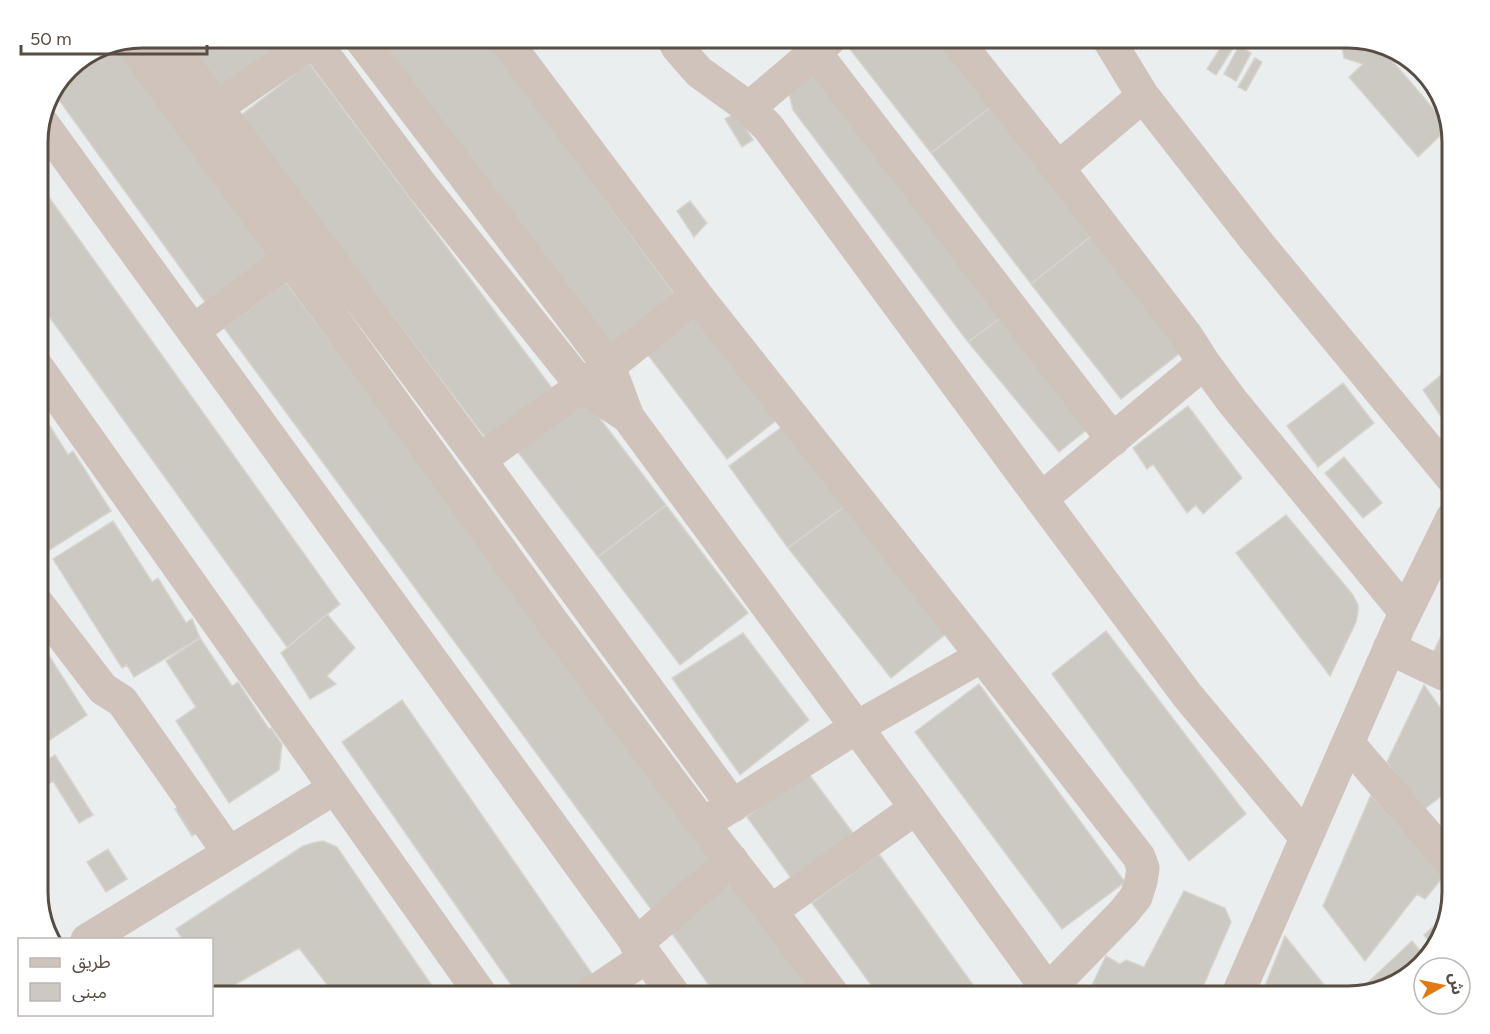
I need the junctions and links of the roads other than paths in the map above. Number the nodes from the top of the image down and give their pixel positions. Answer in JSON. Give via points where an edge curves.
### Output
{"nodes":[{"id":1,"x":171,"y":48,"type":"edge"},
{"id":2,"x":299,"y":48,"type":"edge"},
{"id":3,"x":319,"y":48,"type":"edge"},
{"id":4,"x":367,"y":48,"type":"edge"},
{"id":5,"x":511,"y":48,"type":"edge"},
{"id":6,"x":678,"y":48,"type":"edge"},
{"id":7,"x":818,"y":48,"type":"edge"},
{"id":8,"x":826,"y":48,"type":"edge"},
{"id":9,"x":962,"y":48,"type":"edge"},
{"id":10,"x":1113,"y":48,"type":"edge"},
{"id":11,"x":135,"y":49,"type":"edge"},
{"id":12,"x":1143,"y":96,"type":"junction"},
{"id":13,"x":216,"y":108,"type":"junction"},
{"id":14,"x":749,"y":108,"type":"junction"},
{"id":15,"x":49,"y":132,"type":"edge"},
{"id":16,"x":1058,"y":168,"type":"junction"},
{"id":17,"x":290,"y":259,"type":"junction"},
{"id":18,"x":697,"y":296,"type":"junction"},
{"id":19,"x":193,"y":331,"type":"junction"},
{"id":20,"x":1204,"y":363,"type":"junction"},
{"id":21,"x":609,"y":366,"type":"junction"},
{"id":22,"x":48,"y":382,"type":"edge"},
{"id":23,"x":582,"y":386,"type":"junction"},
{"id":24,"x":628,"y":417,"type":"junction"},
{"id":25,"x":1113,"y":440,"type":"junction"},
{"id":26,"x":480,"y":460,"type":"junction"},
{"id":27,"x":1442,"y":466,"type":"edge"},
{"id":28,"x":1041,"y":499,"type":"junction"},
{"id":29,"x":1442,"y":541,"type":"edge"},
{"id":30,"x":1405,"y":612,"type":"junction"},
{"id":31,"x":48,"y":617,"type":"edge"},
{"id":32,"x":1389,"y":648,"type":"junction"},
{"id":33,"x":982,"y":656,"type":"junction"},
{"id":34,"x":1442,"y":673,"type":"edge"},
{"id":35,"x":856,"y":727,"type":"junction"},
{"id":36,"x":1348,"y":743,"type":"junction"},
{"id":37,"x":335,"y":788,"type":"junction"},
{"id":38,"x":733,"y":806,"type":"junction"},
{"id":39,"x":916,"y":808,"type":"junction"},
{"id":40,"x":703,"y":824,"type":"junction"},
{"id":41,"x":1306,"y":838,"type":"junction"},
{"id":42,"x":1442,"y":852,"type":"edge"},
{"id":43,"x":229,"y":853,"type":"junction"},
{"id":44,"x":732,"y":860,"type":"junction"},
{"id":45,"x":771,"y":911,"type":"junction"},
{"id":46,"x":89,"y":938,"type":"edge"},
{"id":47,"x":641,"y":950,"type":"junction"},
{"id":48,"x":475,"y":986,"type":"edge"},
{"id":49,"x":600,"y":986,"type":"edge"},
{"id":50,"x":668,"y":986,"type":"edge"},
{"id":51,"x":827,"y":986,"type":"edge"},
{"id":52,"x":1045,"y":986,"type":"edge"},
{"id":53,"x":1056,"y":986,"type":"edge"},
{"id":54,"x":1241,"y":986,"type":"edge"}],
"edges":[{"from":1,"to":13,"type":"street"},
{"from":2,"to":13,"type":"street"},
{"from":3,"to":23,"type":"street","via":[[422,186]]},
{"from":4,"to":21,"type":"street"},
{"from":5,"to":18,"type":"street"},
{"from":6,"to":14,"type":"street","via":[[699,72]]},
{"from":7,"to":14,"type":"street"},
{"from":8,"to":25,"type":"street"},
{"from":9,"to":16,"type":"street"},
{"from":10,"to":12,"type":"street"},
{"from":11,"to":17,"type":"street"},
{"from":12,"to":16,"type":"street"},
{"from":12,"to":27,"type":"street","via":[[1257,242]]},
{"from":13,"to":26,"type":"street"},
{"from":14,"to":28,"type":"street","via":[[794,161]]},
{"from":15,"to":19,"type":"street"},
{"from":16,"to":20,"type":"street"},
{"from":17,"to":19,"type":"street"},
{"from":17,"to":40,"type":"street"},
{"from":18,"to":21,"type":"street"},
{"from":18,"to":33,"type":"street"},
{"from":19,"to":47,"type":"street"},
{"from":20,"to":25,"type":"street"},
{"from":20,"to":30,"type":"street"},
{"from":21,"to":23,"type":"street"},
{"from":21,"to":24,"type":"street"},
{"from":22,"to":37,"type":"street"},
{"from":23,"to":24,"type":"street"},
{"from":23,"to":26,"type":"street"},
{"from":24,"to":35,"type":"street"},
{"from":25,"to":28,"type":"street"},
{"from":26,"to":38,"type":"street"},
{"from":28,"to":41,"type":"street","via":[[1187,695]]},
{"from":29,"to":30,"type":"street"},
{"from":30,"to":32,"type":"street"},
{"from":31,"to":43,"type":"street","via":[[103,689],[122,701]]},
{"from":32,"to":34,"type":"street"},
{"from":32,"to":36,"type":"street"},
{"from":33,"to":35,"type":"street"},
{"from":33,"to":53,"type":"street","via":[[1139,857],[1143,868],[1136,897]]},
{"from":35,"to":38,"type":"street"},
{"from":35,"to":39,"type":"street"},
{"from":36,"to":41,"type":"street"},
{"from":36,"to":42,"type":"street"},
{"from":37,"to":43,"type":"street"},
{"from":37,"to":48,"type":"street"},
{"from":38,"to":40,"type":"street"},
{"from":39,"to":45,"type":"street"},
{"from":39,"to":52,"type":"street"},
{"from":40,"to":44,"type":"street"},
{"from":41,"to":54,"type":"street"},
{"from":43,"to":46,"type":"street"},
{"from":44,"to":45,"type":"street"},
{"from":44,"to":47,"type":"street"},
{"from":45,"to":51,"type":"street"},
{"from":47,"to":49,"type":"street"},
{"from":47,"to":50,"type":"street"}]}
